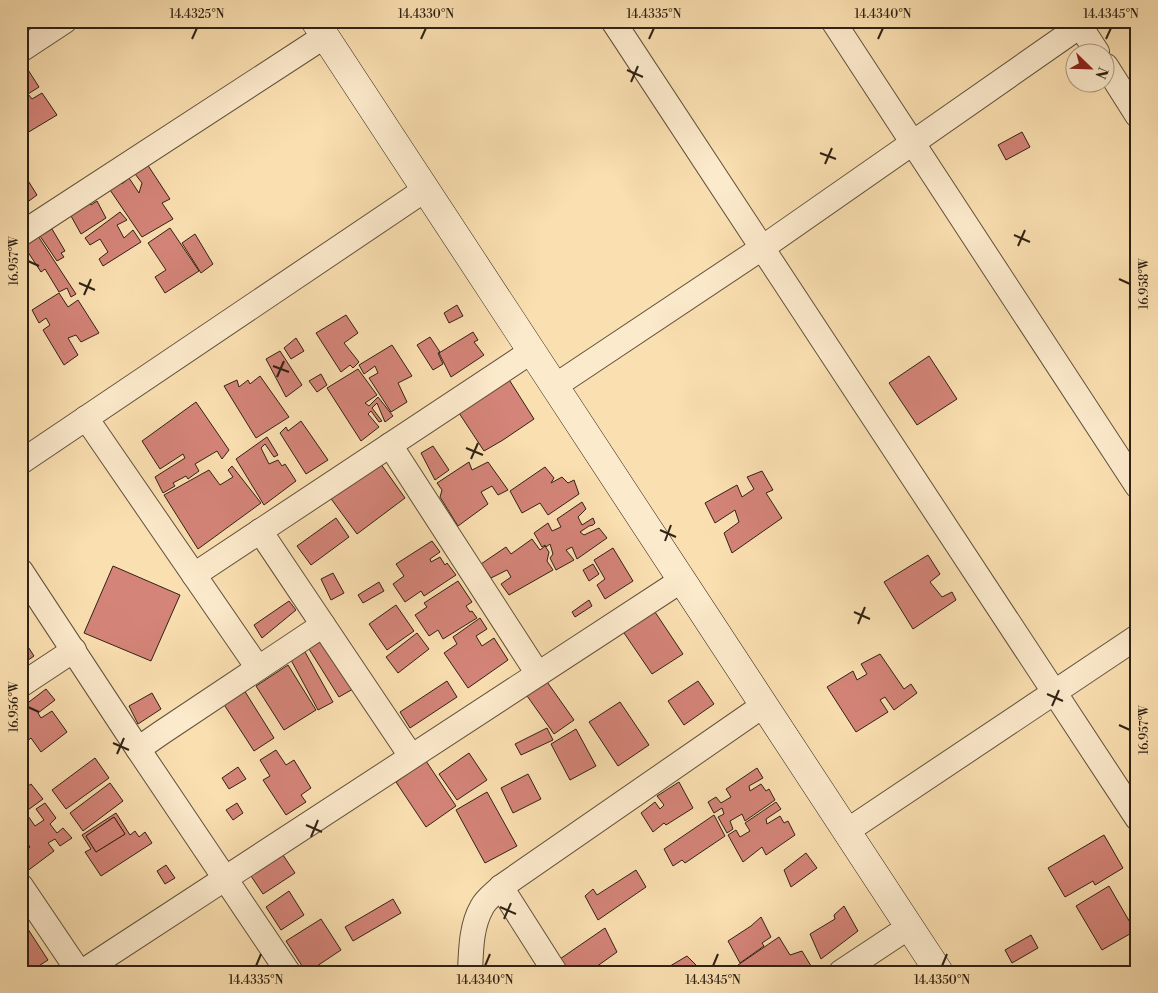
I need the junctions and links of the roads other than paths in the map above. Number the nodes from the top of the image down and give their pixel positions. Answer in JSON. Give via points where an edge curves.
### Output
{"nodes":[{"id":1,"x":65,"y":21,"type":"edge"},
{"id":2,"x":613,"y":21,"type":"edge"},
{"id":3,"x":833,"y":21,"type":"edge"},
{"id":4,"x":1078,"y":24,"type":"edge"},
{"id":5,"x":320,"y":28,"type":"edge"},
{"id":6,"x":1090,"y":42,"type":"edge"},
{"id":7,"x":21,"y":50,"type":"edge"},
{"id":8,"x":1116,"y":81,"type":"edge"},
{"id":9,"x":1137,"y":114,"type":"edge"},
{"id":10,"x":912,"y":143,"type":"junction"},
{"id":11,"x":426,"y":190,"type":"junction"},
{"id":12,"x":21,"y":234,"type":"edge"},
{"id":13,"x":762,"y":248,"type":"junction"},
{"id":14,"x":532,"y":351,"type":"junction"},
{"id":15,"x":555,"y":386,"type":"junction"},
{"id":16,"x":86,"y":418,"type":"junction"},
{"id":17,"x":390,"y":445,"type":"junction"},
{"id":18,"x":21,"y":462,"type":"edge"},
{"id":19,"x":1137,"y":486,"type":"edge"},
{"id":20,"x":260,"y":531,"type":"junction"},
{"id":21,"x":21,"y":571,"type":"edge"},
{"id":22,"x":194,"y":575,"type":"junction"},
{"id":23,"x":682,"y":580,"type":"junction"},
{"id":24,"x":323,"y":625,"type":"junction"},
{"id":25,"x":1137,"y":637,"type":"edge"},
{"id":26,"x":74,"y":650,"type":"junction"},
{"id":27,"x":258,"y":668,"type":"junction"},
{"id":28,"x":538,"y":674,"type":"junction"},
{"id":29,"x":21,"y":685,"type":"edge"},
{"id":30,"x":1054,"y":692,"type":"junction"},
{"id":31,"x":764,"y":705,"type":"junction"},
{"id":32,"x":138,"y":749,"type":"junction"},
{"id":33,"x":411,"y":756,"type":"junction"},
{"id":34,"x":1137,"y":818,"type":"edge"},
{"id":35,"x":847,"y":831,"type":"junction"},
{"id":36,"x":224,"y":878,"type":"junction"},
{"id":37,"x":21,"y":886,"type":"edge"},
{"id":38,"x":501,"y":887,"type":"junction"},
{"id":39,"x":910,"y":927,"type":"junction"},
{"id":40,"x":81,"y":972,"type":"edge"},
{"id":41,"x":288,"y":972,"type":"edge"},
{"id":42,"x":470,"y":972,"type":"edge"},
{"id":43,"x":555,"y":972,"type":"edge"},
{"id":44,"x":841,"y":972,"type":"edge"},
{"id":45,"x":939,"y":972,"type":"edge"}],
"edges":[{"from":1,"to":7,"type":"street"},
{"from":2,"to":13,"type":"street"},
{"from":3,"to":10,"type":"street"},
{"from":4,"to":6,"type":"street"},
{"from":4,"to":10,"type":"street"},
{"from":5,"to":11,"type":"street"},
{"from":5,"to":12,"type":"street"},
{"from":8,"to":9,"type":"street"},
{"from":10,"to":13,"type":"street"},
{"from":10,"to":19,"type":"street"},
{"from":11,"to":14,"type":"street"},
{"from":11,"to":16,"type":"street"},
{"from":13,"to":15,"type":"street"},
{"from":13,"to":30,"type":"street"},
{"from":14,"to":15,"type":"street"},
{"from":14,"to":17,"type":"street"},
{"from":15,"to":23,"type":"street"},
{"from":16,"to":18,"type":"street"},
{"from":16,"to":22,"type":"street"},
{"from":17,"to":20,"type":"street"},
{"from":17,"to":28,"type":"street"},
{"from":20,"to":22,"type":"street"},
{"from":20,"to":24,"type":"street"},
{"from":21,"to":26,"type":"street"},
{"from":22,"to":27,"type":"street"},
{"from":23,"to":28,"type":"street"},
{"from":23,"to":31,"type":"street"},
{"from":24,"to":27,"type":"street"},
{"from":24,"to":33,"type":"street"},
{"from":25,"to":30,"type":"street"},
{"from":26,"to":29,"type":"street"},
{"from":26,"to":32,"type":"street"},
{"from":27,"to":32,"type":"street"},
{"from":28,"to":33,"type":"street"},
{"from":30,"to":34,"type":"street"},
{"from":30,"to":35,"type":"street"},
{"from":31,"to":35,"type":"street"},
{"from":31,"to":38,"type":"street"},
{"from":32,"to":36,"type":"street"},
{"from":33,"to":36,"type":"street"},
{"from":35,"to":39,"type":"street"},
{"from":36,"to":40,"type":"street"},
{"from":36,"to":41,"type":"street"},
{"from":37,"to":40,"type":"street"},
{"from":38,"to":42,"type":"street","via":[[482,906],[475,925]]},
{"from":38,"to":43,"type":"street"},
{"from":39,"to":44,"type":"street"},
{"from":39,"to":45,"type":"street"}]}
